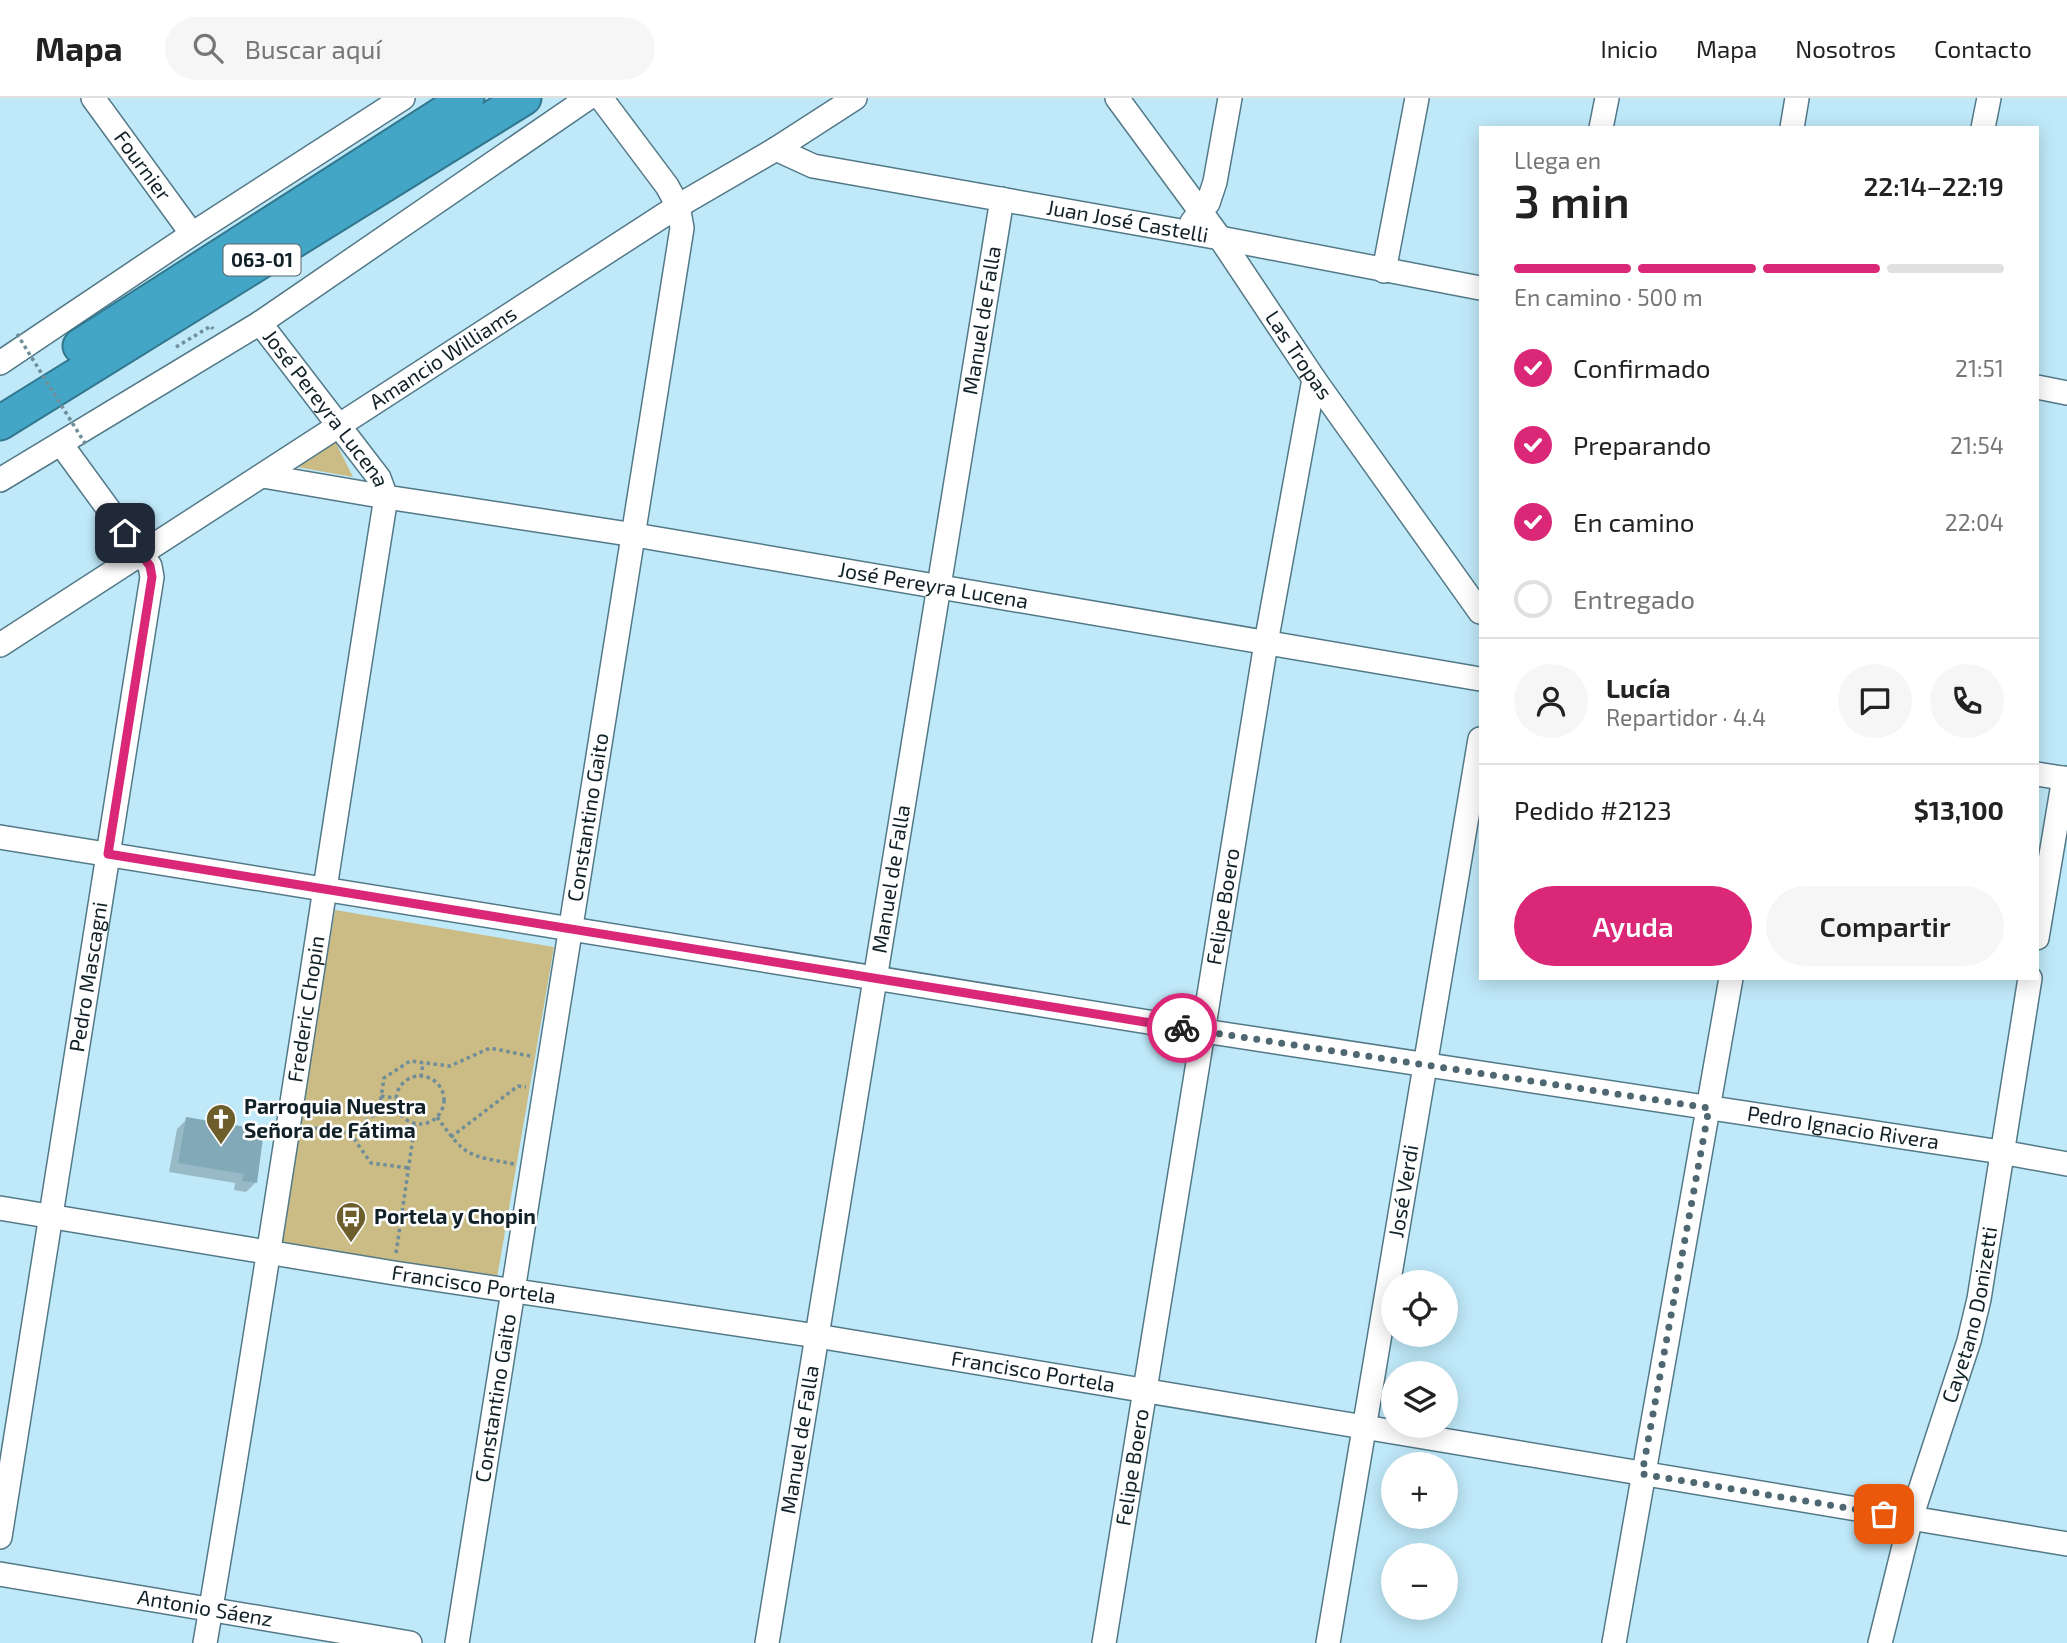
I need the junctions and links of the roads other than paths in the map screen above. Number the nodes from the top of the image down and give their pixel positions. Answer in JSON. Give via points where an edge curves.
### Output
{"nodes":[{"id":1,"x":93,"y":98,"type":"edge"},
{"id":2,"x":403,"y":98,"type":"edge"},
{"id":3,"x":467,"y":98,"type":"edge"},
{"id":4,"x":524,"y":98,"type":"edge"},
{"id":5,"x":588,"y":98,"type":"edge"},
{"id":6,"x":601,"y":98,"type":"edge"},
{"id":7,"x":855,"y":98,"type":"edge"},
{"id":8,"x":1117,"y":98,"type":"edge"},
{"id":9,"x":1230,"y":98,"type":"edge"},
{"id":10,"x":1417,"y":98,"type":"edge"},
{"id":11,"x":1607,"y":98,"type":"edge"},
{"id":12,"x":1797,"y":98,"type":"edge"},
{"id":13,"x":1989,"y":98,"type":"edge"},
{"id":14,"x":1601,"y":126,"type":"edge"},
{"id":15,"x":1792,"y":126,"type":"edge"},
{"id":16,"x":1983,"y":126,"type":"edge"},
{"id":17,"x":776,"y":149,"type":"junction"},
{"id":18,"x":1002,"y":199,"type":"junction"},
{"id":19,"x":678,"y":206,"type":"junction"},
{"id":20,"x":1201,"y":212,"type":"junction"},
{"id":21,"x":1183,"y":232,"type":"junction"},
{"id":22,"x":192,"y":234,"type":"junction"},
{"id":23,"x":1220,"y":239,"type":"junction"},
{"id":24,"x":1384,"y":271,"type":"junction"},
{"id":25,"x":1479,"y":288,"type":"edge"},
{"id":26,"x":260,"y":323,"type":"junction"},
{"id":27,"x":1,"y":361,"type":"edge"},
{"id":28,"x":1314,"y":379,"type":"junction"},
{"id":29,"x":2039,"y":387,"type":"edge"},
{"id":30,"x":2067,"y":393,"type":"edge"},
{"id":31,"x":0,"y":398,"type":"edge"},
{"id":32,"x":0,"y":423,"type":"edge"},
{"id":33,"x":338,"y":426,"type":"junction"},
{"id":34,"x":61,"y":444,"type":"junction"},
{"id":35,"x":263,"y":476,"type":"junction"},
{"id":36,"x":0,"y":480,"type":"edge"},
{"id":37,"x":386,"y":497,"type":"junction"},
{"id":38,"x":635,"y":535,"type":"junction"},
{"id":39,"x":141,"y":555,"type":"junction"},
{"id":40,"x":939,"y":586,"type":"junction"},
{"id":41,"x":1479,"y":611,"type":"edge"},
{"id":42,"x":1266,"y":643,"type":"junction"},
{"id":43,"x":0,"y":645,"type":"edge"},
{"id":44,"x":1479,"y":679,"type":"edge"},
{"id":45,"x":1479,"y":745,"type":"edge"},
{"id":46,"x":2039,"y":774,"type":"edge"},
{"id":47,"x":2065,"y":779,"type":"edge"},
{"id":48,"x":0,"y":837,"type":"edge"},
{"id":49,"x":108,"y":854,"type":"junction"},
{"id":50,"x":323,"y":890,"type":"junction"},
{"id":51,"x":2039,"y":927,"type":"edge"},
{"id":52,"x":570,"y":930,"type":"junction"},
{"id":53,"x":876,"y":979,"type":"junction"},
{"id":54,"x":1731,"y":980,"type":"edge"},
{"id":55,"x":2030,"y":980,"type":"edge"},
{"id":56,"x":1204,"y":1031,"type":"junction"},
{"id":57,"x":1424,"y":1066,"type":"junction"},
{"id":58,"x":1709,"y":1108,"type":"junction"},
{"id":59,"x":2001,"y":1152,"type":"junction"},
{"id":60,"x":2067,"y":1164,"type":"edge"},
{"id":61,"x":0,"y":1208,"type":"edge"},
{"id":62,"x":53,"y":1216,"type":"junction"},
{"id":63,"x":270,"y":1252,"type":"junction"},
{"id":64,"x":514,"y":1291,"type":"junction"},
{"id":65,"x":817,"y":1336,"type":"junction"},
{"id":66,"x":1146,"y":1390,"type":"junction"},
{"id":67,"x":1365,"y":1428,"type":"junction"},
{"id":68,"x":1642,"y":1474,"type":"junction"},
{"id":69,"x":1911,"y":1518,"type":"junction"},
{"id":70,"x":0,"y":1537,"type":"edge"},
{"id":71,"x":2067,"y":1544,"type":"edge"},
{"id":72,"x":0,"y":1574,"type":"edge"},
{"id":73,"x":211,"y":1610,"type":"junction"},
{"id":74,"x":205,"y":1643,"type":"edge"},
{"id":75,"x":410,"y":1643,"type":"edge"},
{"id":76,"x":457,"y":1643,"type":"edge"},
{"id":77,"x":767,"y":1643,"type":"edge"},
{"id":78,"x":1104,"y":1643,"type":"edge"},
{"id":79,"x":1328,"y":1643,"type":"edge"},
{"id":80,"x":1614,"y":1643,"type":"edge"},
{"id":81,"x":1880,"y":1643,"type":"edge"}],
"edges":[{"from":1,"to":22,"type":"street","name":"Fournier"},
{"from":2,"to":22,"type":"street"},
{"from":3,"to":31,"type":"highway","number":"063-01"},
{"from":4,"to":32,"type":"highway","number":"063-01"},
{"from":5,"to":26,"type":"street"},
{"from":6,"to":19,"type":"street","name":"Constantino Gaito"},
{"from":7,"to":17,"type":"street","name":"Amancio Williams"},
{"from":8,"to":20,"type":"street","name":"Las Tropas"},
{"from":9,"to":20,"type":"street","via":[[1215,182]]},
{"from":10,"to":24,"type":"street"},
{"from":11,"to":14,"type":"street"},
{"from":12,"to":15,"type":"street"},
{"from":13,"to":16,"type":"street"},
{"from":17,"to":18,"type":"street","name":"Juan José Castelli","via":[[813,166]]},
{"from":17,"to":19,"type":"street","name":"Amancio Williams"},
{"from":18,"to":21,"type":"street","name":"Juan José Castelli"},
{"from":18,"to":40,"type":"street","name":"Manuel de Falla"},
{"from":19,"to":33,"type":"street","name":"Amancio Williams"},
{"from":19,"to":38,"type":"street","name":"Constantino Gaito","via":[[682,228]]},
{"from":20,"to":21,"type":"street"},
{"from":20,"to":23,"type":"street","name":"Las Tropas"},
{"from":21,"to":23,"type":"street","name":"Juan José Castelli"},
{"from":22,"to":27,"type":"street"},
{"from":23,"to":24,"type":"street","name":"Juan José Castelli"},
{"from":23,"to":28,"type":"street","name":"Las Tropas"},
{"from":24,"to":25,"type":"street","name":"Juan José Castelli"},
{"from":26,"to":33,"type":"street","name":"José Pereyra Lucena"},
{"from":26,"to":34,"type":"street"},
{"from":28,"to":41,"type":"street","name":"Las Tropas"},
{"from":28,"to":42,"type":"street","name":"Felipe Boero"},
{"from":29,"to":30,"type":"street"},
{"from":33,"to":35,"type":"street","name":"Amancio Williams"},
{"from":33,"to":37,"type":"street","name":"José Pereyra Lucena","via":[[379,478]]},
{"from":34,"to":36,"type":"street"},
{"from":34,"to":39,"type":"street","name":"Pedro Mascagni"},
{"from":35,"to":37,"type":"street","name":"José Pereyra Lucena"},
{"from":35,"to":39,"type":"street","name":"Amancio Williams"},
{"from":37,"to":38,"type":"street","name":"José Pereyra Lucena"},
{"from":37,"to":50,"type":"street","name":"Frederic Chopin"},
{"from":38,"to":40,"type":"street","name":"José Pereyra Lucena"},
{"from":38,"to":52,"type":"street","name":"Constantino Gaito"},
{"from":39,"to":43,"type":"street","name":"Amancio Williams"},
{"from":39,"to":49,"type":"street","name":"Pedro Mascagni","via":[[152,577]]},
{"from":40,"to":42,"type":"street","name":"José Pereyra Lucena"},
{"from":40,"to":53,"type":"street","name":"Manuel de Falla"},
{"from":42,"to":44,"type":"street","name":"José Pereyra Lucena"},
{"from":42,"to":56,"type":"street","name":"Felipe Boero"},
{"from":45,"to":57,"type":"street","name":"José Verdi"},
{"from":46,"to":47,"type":"street"},
{"from":47,"to":51,"type":"street"},
{"from":48,"to":49,"type":"street","name":"Pedro Ignacio Rivera"},
{"from":49,"to":50,"type":"street","name":"Pedro Ignacio Rivera"},
{"from":49,"to":62,"type":"street","name":"Pedro Mascagni"},
{"from":50,"to":52,"type":"street","name":"Pedro Ignacio Rivera"},
{"from":50,"to":63,"type":"street","name":"Frederic Chopin"},
{"from":52,"to":53,"type":"street","name":"Pedro Ignacio Rivera"},
{"from":52,"to":64,"type":"street","name":"Constantino Gaito"},
{"from":53,"to":56,"type":"street","name":"Pedro Ignacio Rivera"},
{"from":53,"to":65,"type":"street","name":"Manuel de Falla"},
{"from":54,"to":58,"type":"street"},
{"from":55,"to":59,"type":"street","name":"Cayetano Donizetti"},
{"from":56,"to":57,"type":"street","name":"Pedro Ignacio Rivera"},
{"from":56,"to":66,"type":"street","name":"Felipe Boero"},
{"from":57,"to":58,"type":"street","name":"Pedro Ignacio Rivera"},
{"from":57,"to":67,"type":"street","name":"José Verdi"},
{"from":58,"to":59,"type":"street","name":"Pedro Ignacio Rivera"},
{"from":58,"to":68,"type":"street"},
{"from":59,"to":60,"type":"street","name":"Pedro Ignacio Rivera"},
{"from":59,"to":69,"type":"street","name":"Cayetano Donizetti","via":[[1969,1341]]},
{"from":61,"to":62,"type":"street","name":"Francisco Portela"},
{"from":62,"to":63,"type":"street","name":"Francisco Portela"},
{"from":62,"to":70,"type":"street","name":"Pedro Mascagni"},
{"from":63,"to":64,"type":"street","name":"Francisco Portela"},
{"from":63,"to":73,"type":"street","name":"Frederic Chopin"},
{"from":64,"to":65,"type":"street","name":"Francisco Portela"},
{"from":64,"to":76,"type":"street","name":"Constantino Gaito"},
{"from":65,"to":66,"type":"street","name":"Francisco Portela"},
{"from":65,"to":77,"type":"street","name":"Manuel de Falla"},
{"from":66,"to":67,"type":"street","name":"Francisco Portela"},
{"from":66,"to":78,"type":"street","name":"Felipe Boero"},
{"from":67,"to":68,"type":"street","name":"Francisco Portela"},
{"from":67,"to":79,"type":"street","name":"José Verdi"},
{"from":68,"to":69,"type":"street","name":"Francisco Portela"},
{"from":68,"to":80,"type":"street"},
{"from":69,"to":71,"type":"street","name":"Francisco Portela"},
{"from":69,"to":81,"type":"street","name":"Cayetano Donizetti"},
{"from":72,"to":73,"type":"street","name":"Antonio Sáenz"},
{"from":73,"to":74,"type":"street","name":"Frederic Chopin"},
{"from":73,"to":75,"type":"street","name":"Antonio Sáenz"}]}
